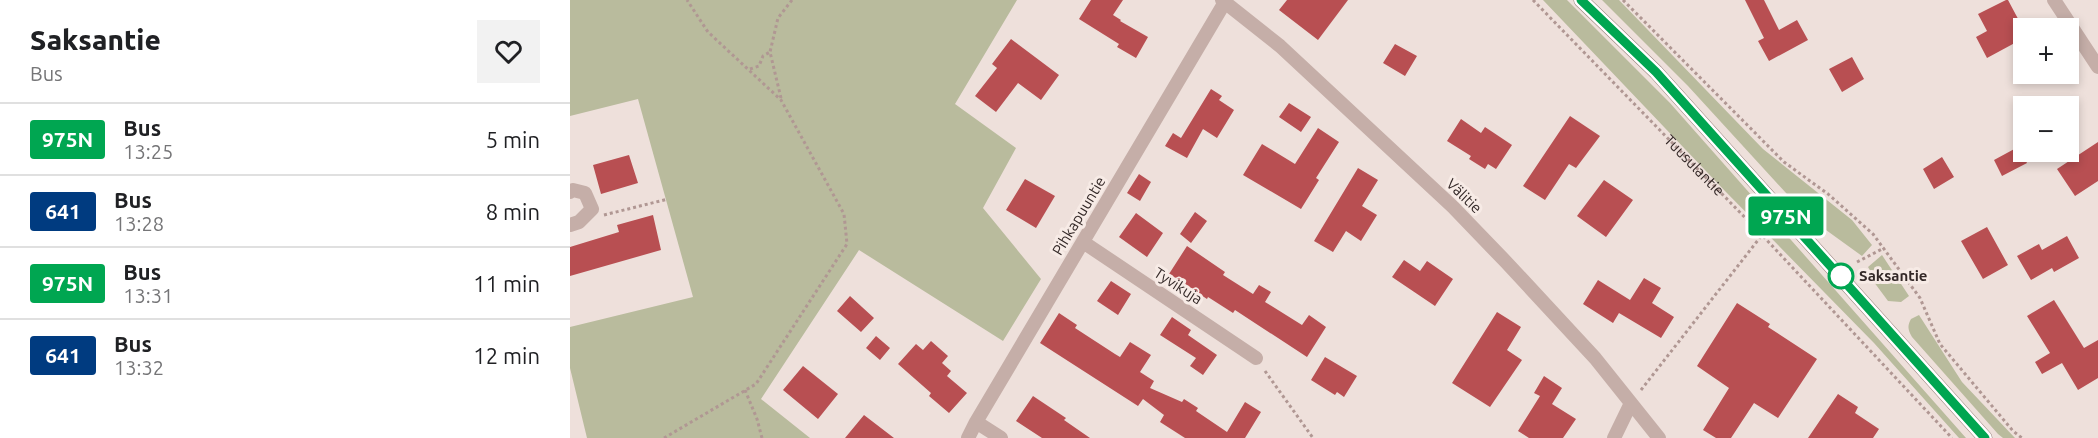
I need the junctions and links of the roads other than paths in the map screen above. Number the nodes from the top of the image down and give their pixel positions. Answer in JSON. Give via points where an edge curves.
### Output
{"nodes":[{"id":1,"x":1581,"y":0,"type":"edge"},
{"id":2,"x":2054,"y":0,"type":"edge"},
{"id":3,"x":1224,"y":1,"type":"edge"},
{"id":4,"x":2098,"y":67,"type":"edge"},
{"id":5,"x":570,"y":192,"type":"edge"},
{"id":6,"x":575,"y":223,"type":"edge"},
{"id":7,"x":1083,"y":242,"type":"junction"},
{"id":8,"x":1256,"y":358,"type":"road end"},
{"id":9,"x":1631,"y":403,"type":"junction"},
{"id":10,"x":976,"y":422,"type":"junction"},
{"id":11,"x":968,"y":438,"type":"edge"},
{"id":12,"x":1000,"y":438,"type":"edge"},
{"id":13,"x":1614,"y":438,"type":"edge"},
{"id":14,"x":1659,"y":438,"type":"edge"},
{"id":15,"x":1985,"y":438,"type":"edge"}],
"edges":[{"from":1,"to":15,"type":"main road","via":[[1656,72]]},
{"from":2,"to":4,"type":"street"},
{"from":3,"to":7,"type":"street","name":"Pihkapuuntie"},
{"from":3,"to":9,"type":"street","name":"Välitie","via":[[1280,46],[1453,207],[1595,358]]},
{"from":5,"to":6,"type":"street","via":[[585,193],[592,209]]},
{"from":7,"to":8,"type":"street","name":"Tyvikuja"},
{"from":7,"to":10,"type":"street","name":"Pihkapuuntie"},
{"from":9,"to":13,"type":"street"},
{"from":9,"to":14,"type":"street","name":"Välitie"},
{"from":10,"to":11,"type":"street","name":"Pihkapuuntie"},
{"from":10,"to":12,"type":"street"}]}
